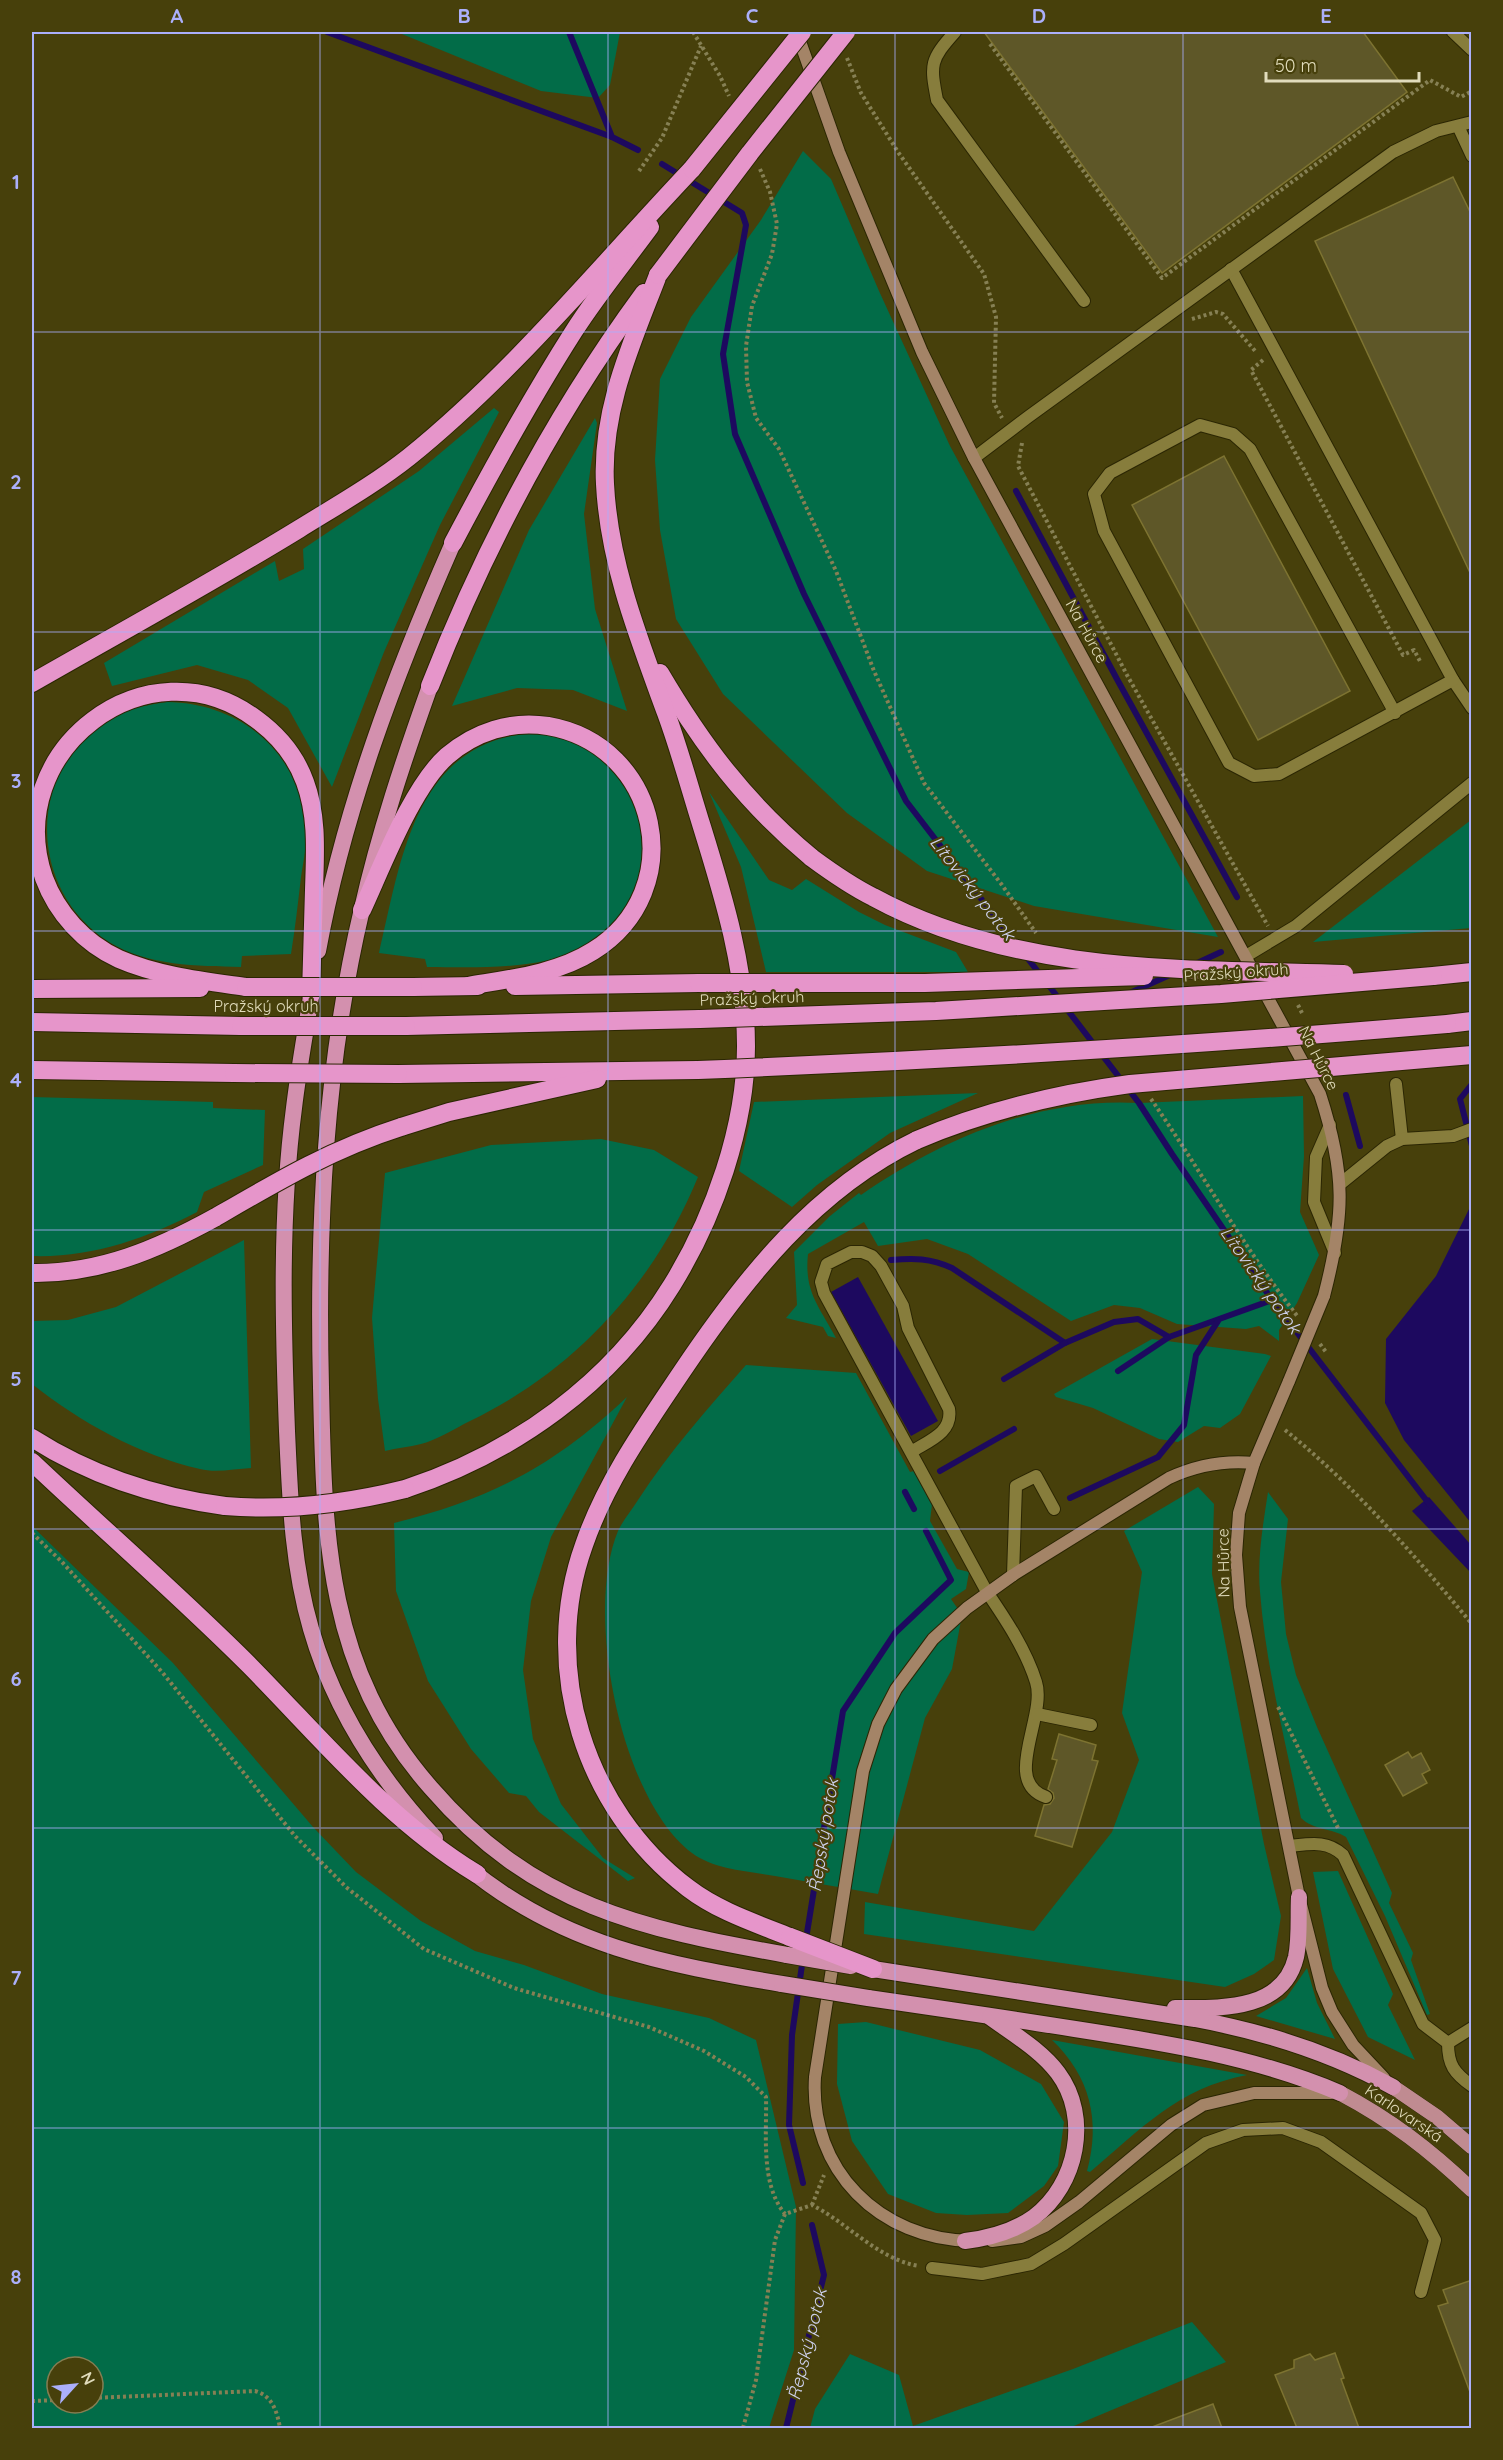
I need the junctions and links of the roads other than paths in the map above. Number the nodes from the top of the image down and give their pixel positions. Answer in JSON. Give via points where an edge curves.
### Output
{"nodes":[{"id":1,"x":796,"y":32,"type":"edge"},
{"id":2,"x":802,"y":32,"type":"edge"},
{"id":3,"x":846,"y":32,"type":"edge"},
{"id":4,"x":956,"y":32,"type":"edge"},
{"id":5,"x":1453,"y":32,"type":"edge"},
{"id":6,"x":1472,"y":50,"type":"edge"},
{"id":7,"x":1472,"y":122,"type":"edge"},
{"id":8,"x":1458,"y":126,"type":"junction"},
{"id":9,"x":1472,"y":156,"type":"edge"},
{"id":10,"x":625,"y":249,"type":"junction"},
{"id":11,"x":1231,"y":269,"type":"junction"},
{"id":12,"x":658,"y":275,"type":"junction"},
{"id":13,"x":1084,"y":302,"type":"dead end"},
{"id":14,"x":974,"y":458,"type":"junction"},
{"id":15,"x":453,"y":543,"type":"joint"},
{"id":16,"x":638,"y":634,"type":"junction"},
{"id":17,"x":1453,"y":680,"type":"junction"},
{"id":18,"x":32,"y":683,"type":"edge"},
{"id":19,"x":430,"y":686,"type":"joint"},
{"id":20,"x":1472,"y":708,"type":"edge"},
{"id":21,"x":1395,"y":713,"type":"junction"},
{"id":22,"x":1472,"y":783,"type":"edge"},
{"id":23,"x":362,"y":910,"type":"junction"},
{"id":24,"x":1246,"y":956,"type":"junction"},
{"id":25,"x":1220,"y":970,"type":"junction"},
{"id":26,"x":1472,"y":972,"type":"edge"},
{"id":27,"x":1433,"y":976,"type":"junction"},
{"id":28,"x":468,"y":986,"type":"junction"},
{"id":29,"x":246,"y":987,"type":"junction"},
{"id":30,"x":32,"y":989,"type":"edge"},
{"id":31,"x":311,"y":994,"type":"junction"},
{"id":32,"x":1472,"y":1021,"type":"edge"},
{"id":33,"x":32,"y":1022,"type":"edge"},
{"id":34,"x":1472,"y":1055,"type":"edge"},
{"id":35,"x":32,"y":1070,"type":"edge"},
{"id":36,"x":635,"y":1071,"type":"junction"},
{"id":37,"x":1396,"y":1084,"type":"dead end"},
{"id":38,"x":1330,"y":1125,"type":"junction"},
{"id":39,"x":1472,"y":1129,"type":"edge"},
{"id":40,"x":1402,"y":1139,"type":"junction"},
{"id":41,"x":1340,"y":1184,"type":"junction"},
{"id":42,"x":1335,"y":1252,"type":"junction"},
{"id":43,"x":32,"y":1273,"type":"edge"},
{"id":44,"x":32,"y":1438,"type":"edge"},
{"id":45,"x":911,"y":1452,"type":"junction"},
{"id":46,"x":32,"y":1462,"type":"edge"},
{"id":47,"x":1254,"y":1463,"type":"junction"},
{"id":48,"x":1054,"y":1509,"type":"dead end"},
{"id":49,"x":1013,"y":1575,"type":"junction"},
{"id":50,"x":987,"y":1592,"type":"junction"},
{"id":51,"x":1037,"y":1714,"type":"junction"},
{"id":52,"x":1091,"y":1725,"type":"dead end"},
{"id":53,"x":1046,"y":1797,"type":"dead end"},
{"id":54,"x":1289,"y":1846,"type":"junction"},
{"id":55,"x":477,"y":1874,"type":"junction"},
{"id":56,"x":1299,"y":1897,"type":"junction"},
{"id":57,"x":873,"y":1969,"type":"junction"},
{"id":58,"x":1130,"y":2009,"type":"junction"},
{"id":59,"x":987,"y":2015,"type":"junction"},
{"id":60,"x":1472,"y":2028,"type":"edge"},
{"id":61,"x":1448,"y":2043,"type":"junction"},
{"id":62,"x":1472,"y":2086,"type":"edge"},
{"id":63,"x":1393,"y":2087,"type":"junction"},
{"id":64,"x":1340,"y":2093,"type":"junction"},
{"id":65,"x":1472,"y":2147,"type":"edge"},
{"id":66,"x":1472,"y":2190,"type":"edge"},
{"id":67,"x":965,"y":2241,"type":"junction"},
{"id":68,"x":932,"y":2268,"type":"road end"},
{"id":69,"x":1421,"y":2292,"type":"dead end"}],
"edges":[{"from":1,"to":14,"type":"main road","name":"Na Hůrce","via":[[839,152],[922,352]]},
{"from":2,"to":10,"type":"highway","bridge":true},
{"from":3,"to":12,"type":"highway","bridge":true},
{"from":4,"to":13,"type":"lane","via":[[939,51],[931,70],[937,100]]},
{"from":5,"to":6,"type":"lane"},
{"from":7,"to":8,"type":"lane"},
{"from":8,"to":9,"type":"lane"},
{"from":8,"to":11,"type":"lane","via":[[1436,131],[1393,152]]},
{"from":10,"to":15,"type":"highway","via":[[501,452]]},
{"from":10,"to":18,"type":"highway","via":[[459,413],[407,458],[251,558]]},
{"from":11,"to":14,"type":"lane"},
{"from":11,"to":17,"type":"lane"},
{"from":12,"to":16,"type":"highway","via":[[618,382],[610,412],[605,463],[613,541]]},
{"from":12,"to":19,"type":"highway","via":[[572,399],[517,493],[471,587]]},
{"from":14,"to":24,"type":"main road","name":"Na Hůrce"},
{"from":15,"to":31,"type":"highway","via":[[409,643],[365,764],[335,869]]},
{"from":16,"to":25,"type":"highway","bridge":true,"via":[[691,723],[722,768],[761,813],[812,858],[865,893],[905,913],[1040,954],[1119,965]]},
{"from":16,"to":44,"type":"highway","bridge":true,"via":[[672,730],[731,926],[745,1019],[745,1071],[723,1172],[704,1223],[666,1294],[634,1338],[556,1412],[510,1442],[453,1471],[405,1489],[358,1500],[260,1508],[169,1496],[88,1469]]},
{"from":17,"to":20,"type":"lane"},
{"from":17,"to":21,"type":"lane"},
{"from":19,"to":23,"type":"highway","via":[[389,806]]},
{"from":21,"to":21,"type":"lane","via":[[1279,774],[1254,776],[1229,764],[1104,531],[1094,494],[1110,473],[1200,425],[1233,434],[1250,449]]},
{"from":22,"to":24,"type":"lane","via":[[1296,926]]},
{"from":23,"to":28,"type":"highway","via":[[416,797],[434,770],[458,747],[481,734],[524,724],[566,730],[603,748],[633,782],[650,828],[650,873],[633,913],[615,935],[579,959],[552,969]]},
{"from":23,"to":57,"type":"highway","bridge":true,"via":[[328,1119],[320,1312],[330,1559],[342,1624],[360,1675],[384,1723],[432,1790],[488,1844],[531,1875],[628,1921],[681,1935]]},
{"from":24,"to":38,"type":"main road","name":"Na Hůrce","via":[[1320,1094]]},
{"from":25,"to":27,"type":"highway","bridge":true},
{"from":25,"to":28,"type":"highway","bridge":true,"via":[[1152,976],[857,984]]},
{"from":26,"to":27,"type":"highway","name":"Pražský okruh"},
{"from":27,"to":33,"type":"highway","name":"Pražský okruh","bridge":true,"via":[[1221,994],[936,1011],[700,1019],[406,1026]]},
{"from":28,"to":29,"type":"highway","bridge":true},
{"from":29,"to":30,"type":"highway"},
{"from":29,"to":31,"type":"highway","via":[[157,971],[118,958],[82,935],[62,913],[47,887],[36,826],[49,772],[83,726],[122,702],[163,693],[217,698],[263,723],[292,756],[306,783],[315,827]]},
{"from":31,"to":55,"type":"highway","via":[[294,1109],[285,1275],[289,1468],[298,1576],[319,1655],[353,1730],[410,1811]]},
{"from":32,"to":36,"type":"highway","bridge":true,"via":[[950,1059]]},
{"from":34,"to":57,"type":"highway","bridge":true,"via":[[1077,1091],[956,1125],[893,1152],[850,1180],[804,1219],[755,1270],[680,1374],[617,1472],[592,1521],[575,1574],[567,1644],[569,1680],[580,1734],[601,1785],[630,1830],[696,1893],[733,1914]]},
{"from":35,"to":36,"type":"highway","bridge":true,"via":[[398,1074]]},
{"from":36,"to":43,"type":"highway","bridge":true,"via":[[470,1107],[360,1140],[173,1240],[129,1258],[74,1271]]},
{"from":37,"to":40,"type":"lane"},
{"from":38,"to":41,"type":"main road","name":"Na Hůrce"},
{"from":38,"to":42,"type":"lane","via":[[1316,1157],[1314,1202]]},
{"from":39,"to":40,"type":"lane","via":[[1453,1136]]},
{"from":40,"to":41,"type":"lane","via":[[1387,1146]]},
{"from":41,"to":42,"type":"main road","name":"Na Hůrce"},
{"from":42,"to":47,"type":"main road","name":"Na Hůrce","bridge":true,"via":[[1324,1296]]},
{"from":45,"to":45,"type":"lane","via":[[944,1431],[951,1418],[949,1409],[881,1266],[872,1256],[851,1252],[826,1264],[821,1282],[824,1293]]},
{"from":45,"to":50,"type":"lane"},
{"from":46,"to":55,"type":"highway","via":[[250,1666],[369,1790],[423,1839]]},
{"from":47,"to":49,"type":"main road","via":[[1219,1462],[1177,1474]]},
{"from":47,"to":54,"type":"main road","name":"Na Hůrce","via":[[1243,1495],[1237,1534],[1240,1607]]},
{"from":48,"to":49,"type":"lane","via":[[1036,1476],[1016,1486]]},
{"from":49,"to":50,"type":"main road"},
{"from":50,"to":51,"type":"lane","via":[[1009,1625],[1037,1685]]},
{"from":50,"to":67,"type":"main road","via":[[949,1623],[919,1656],[886,1706],[869,1747],[858,1795],[815,2077],[816,2114],[830,2157],[853,2191],[889,2219],[922,2235]]},
{"from":51,"to":52,"type":"lane"},
{"from":51,"to":53,"type":"lane","via":[[1026,1757],[1027,1779],[1031,1789]]},
{"from":54,"to":56,"type":"main road","name":"Na Hůrce"},
{"from":54,"to":61,"type":"lane","via":[[1325,1844],[1343,1855],[1423,2024]]},
{"from":55,"to":59,"type":"highway","bridge":true,"via":[[544,1918],[612,1948],[674,1965]]},
{"from":56,"to":58,"type":"highway","via":[[1294,1965],[1268,1995],[1250,2004],[1223,2008]]},
{"from":56,"to":63,"type":"main road","via":[[1332,2012],[1353,2044]]},
{"from":57,"to":58,"type":"highway"},
{"from":58,"to":63,"type":"highway","via":[[1220,2024],[1295,2043]]},
{"from":59,"to":64,"type":"highway","via":[[1213,2053],[1281,2070]]},
{"from":59,"to":67,"type":"highway","via":[[1057,2072],[1074,2109],[1076,2135],[1069,2171],[1044,2208],[1005,2233]]},
{"from":60,"to":61,"type":"lane"},
{"from":61,"to":62,"type":"lane","via":[[1448,2059],[1458,2076]]},
{"from":63,"to":65,"type":"main road","name":"Karlovarská"},
{"from":64,"to":66,"type":"main road","name":"Karlovarská","via":[[1420,2142]]},
{"from":64,"to":67,"type":"main road","via":[[1254,2093],[1203,2105],[1177,2121],[1045,2226],[1009,2240]]},
{"from":68,"to":69,"type":"lane","via":[[982,2274],[1031,2264],[1206,2144],[1243,2130],[1283,2128],[1321,2142],[1421,2213],[1435,2240]]}]}
